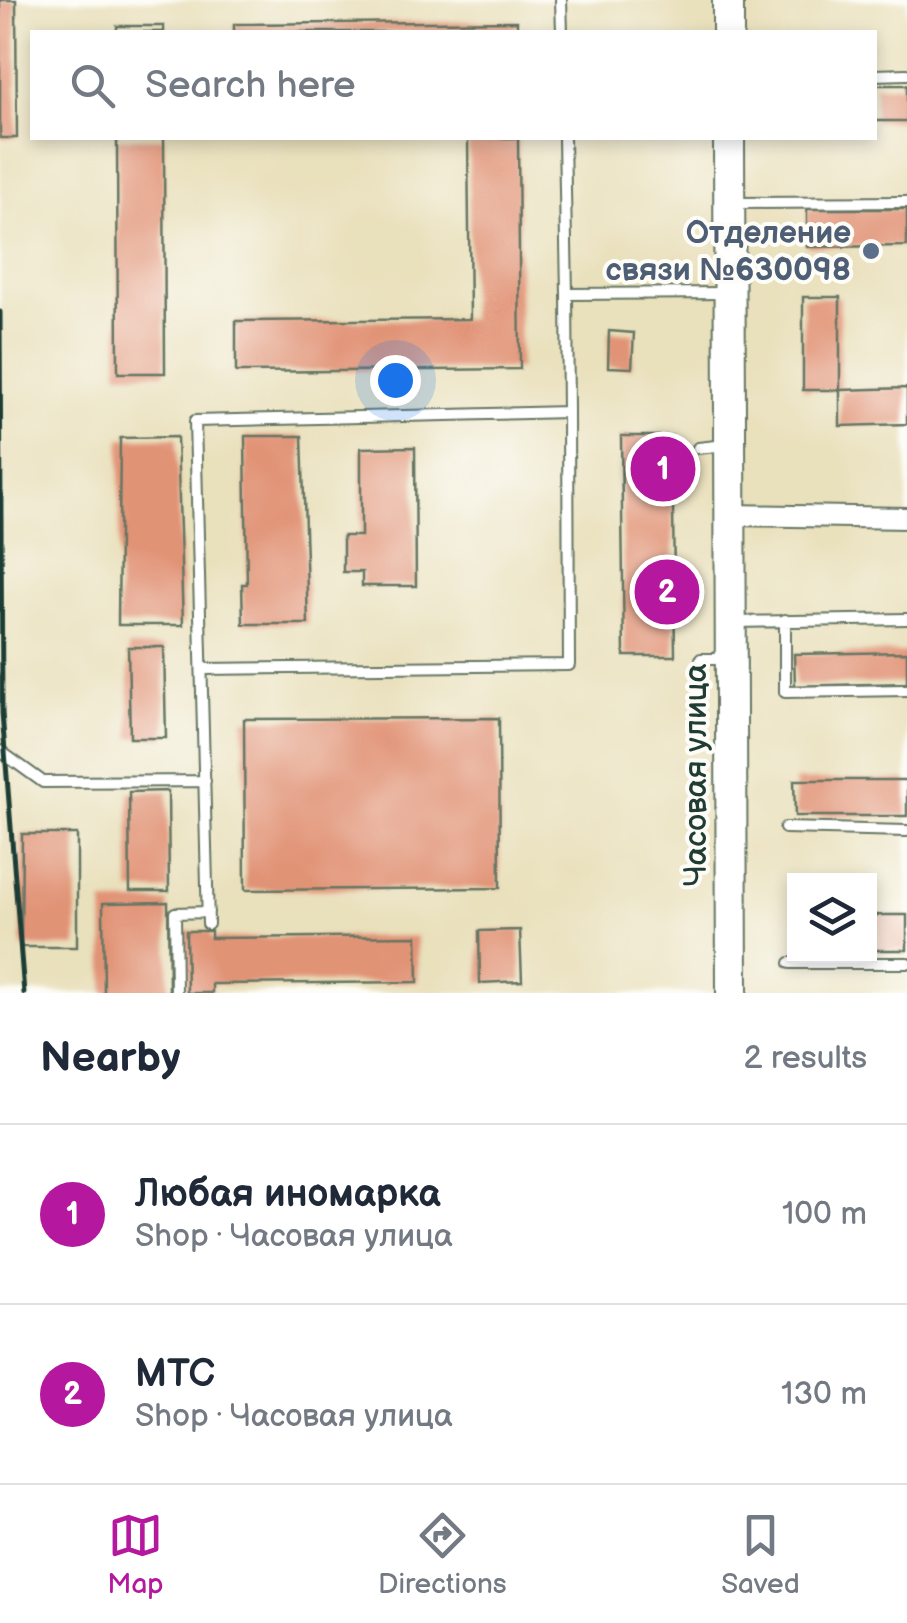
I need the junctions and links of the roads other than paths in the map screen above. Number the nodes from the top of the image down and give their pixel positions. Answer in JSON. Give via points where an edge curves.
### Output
{"nodes":[{"id":1,"x":561,"y":0,"type":"edge"},
{"id":2,"x":728,"y":0,"type":"edge"},
{"id":3,"x":562,"y":30,"type":"edge"},
{"id":4,"x":728,"y":30,"type":"edge"},
{"id":5,"x":907,"y":74,"type":"edge"},
{"id":6,"x":877,"y":75,"type":"edge"},
{"id":7,"x":564,"y":140,"type":"edge"},
{"id":8,"x":728,"y":140,"type":"edge"},
{"id":9,"x":907,"y":202,"type":"edge"},
{"id":10,"x":729,"y":204,"type":"junction"},
{"id":11,"x":729,"y":293,"type":"junction"},
{"id":12,"x":568,"y":294,"type":"junction"},
{"id":13,"x":568,"y":412,"type":"junction"},
{"id":14,"x":730,"y":444,"type":"junction"},
{"id":15,"x":698,"y":448,"type":"dead end"},
{"id":16,"x":730,"y":516,"type":"junction"},
{"id":17,"x":907,"y":518,"type":"edge"},
{"id":18,"x":907,"y":619,"type":"edge"},
{"id":19,"x":785,"y":620,"type":"junction"},
{"id":20,"x":730,"y":623,"type":"junction"},
{"id":21,"x":203,"y":668,"type":"junction"},
{"id":22,"x":907,"y":690,"type":"edge"},
{"id":23,"x":0,"y":751,"type":"edge"},
{"id":24,"x":205,"y":781,"type":"junction"},
{"id":25,"x":785,"y":828,"type":"dead end"},
{"id":26,"x":907,"y":831,"type":"edge"},
{"id":27,"x":877,"y":963,"type":"edge"},
{"id":28,"x":907,"y":963,"type":"edge"},
{"id":29,"x":176,"y":993,"type":"edge"},
{"id":30,"x":732,"y":993,"type":"edge"}],
"edges":[{"from":1,"to":3,"type":"lane"},
{"from":2,"to":4,"type":"main road"},
{"from":5,"to":6,"type":"lane"},
{"from":7,"to":12,"type":"lane"},
{"from":8,"to":10,"type":"main road","name":"Часовая улица"},
{"from":9,"to":10,"type":"lane"},
{"from":10,"to":11,"type":"main road","name":"Часовая улица"},
{"from":11,"to":12,"type":"lane"},
{"from":11,"to":14,"type":"main road","name":"Часовая улица"},
{"from":12,"to":13,"type":"lane"},
{"from":13,"to":21,"type":"lane","via":[[569,665]]},
{"from":13,"to":21,"type":"lane","via":[[195,420]]},
{"from":14,"to":15,"type":"lane"},
{"from":14,"to":16,"type":"main road","name":"Часовая улица"},
{"from":16,"to":17,"type":"street"},
{"from":16,"to":20,"type":"main road","name":"Часовая улица"},
{"from":18,"to":19,"type":"lane"},
{"from":19,"to":20,"type":"lane"},
{"from":19,"to":22,"type":"lane","via":[[785,692]]},
{"from":20,"to":30,"type":"main road","name":"Часовая улица","via":[[716,659]]},
{"from":21,"to":24,"type":"lane"},
{"from":23,"to":24,"type":"lane","via":[[43,782]]},
{"from":24,"to":29,"type":"lane","via":[[208,918],[175,913]]},
{"from":25,"to":26,"type":"lane"},
{"from":27,"to":28,"type":"lane"}]}
